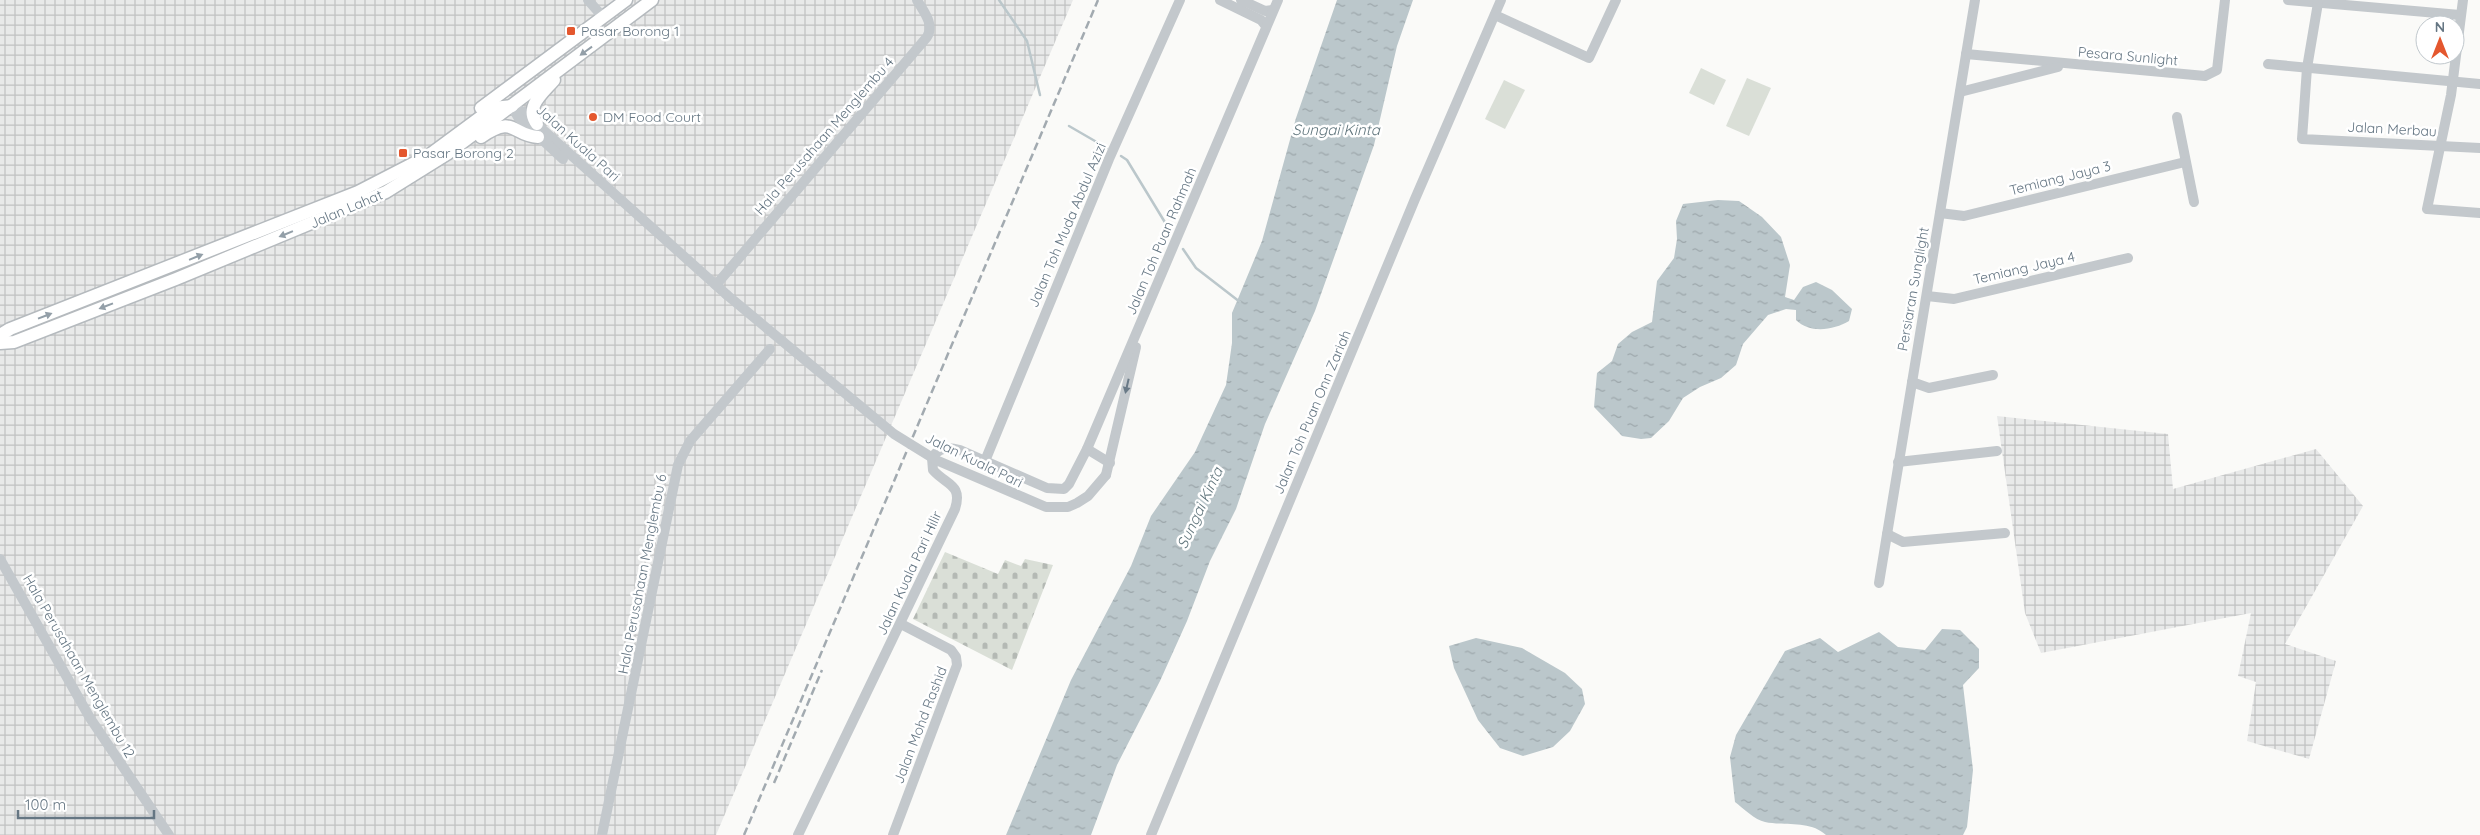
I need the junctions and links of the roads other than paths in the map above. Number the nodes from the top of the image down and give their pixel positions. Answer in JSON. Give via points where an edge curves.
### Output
{"nodes":[{"id":1,"x":588,"y":0,"type":"edge"},
{"id":2,"x":626,"y":0,"type":"edge"},
{"id":3,"x":652,"y":0,"type":"edge"},
{"id":4,"x":917,"y":0,"type":"edge"},
{"id":5,"x":1180,"y":0,"type":"edge"},
{"id":6,"x":1220,"y":0,"type":"edge"},
{"id":7,"x":1241,"y":0,"type":"edge"},
{"id":8,"x":1502,"y":0,"type":"edge"},
{"id":9,"x":1616,"y":0,"type":"edge"},
{"id":10,"x":1976,"y":0,"type":"edge"},
{"id":11,"x":2225,"y":0,"type":"edge"},
{"id":12,"x":2288,"y":0,"type":"edge"},
{"id":13,"x":2463,"y":0,"type":"edge"},
{"id":14,"x":2318,"y":3,"type":"junction"},
{"id":15,"x":1276,"y":5,"type":"edge"},
{"id":16,"x":1495,"y":15,"type":"junction"},
{"id":17,"x":2460,"y":15,"type":"joint"},
{"id":18,"x":602,"y":16,"type":"junction"},
{"id":19,"x":1266,"y":26,"type":"junction"},
{"id":20,"x":1966,"y":54,"type":"junction"},
{"id":21,"x":2268,"y":64,"type":"dead end"},
{"id":22,"x":2066,"y":65,"type":"junction"},
{"id":23,"x":2454,"y":65,"type":"edge"},
{"id":24,"x":562,"y":68,"type":"junction"},
{"id":25,"x":2307,"y":68,"type":"junction"},
{"id":26,"x":2452,"y":82,"type":"junction"},
{"id":27,"x":2480,"y":84,"type":"edge"},
{"id":28,"x":1960,"y":92,"type":"junction"},
{"id":29,"x":512,"y":106,"type":"junction"},
{"id":30,"x":2177,"y":118,"type":"dead end"},
{"id":31,"x":538,"y":131,"type":"junction"},
{"id":32,"x":2440,"y":146,"type":"junction"},
{"id":33,"x":2480,"y":148,"type":"edge"},
{"id":34,"x":2185,"y":162,"type":"junction"},
{"id":35,"x":399,"y":170,"type":"junction"},
{"id":36,"x":411,"y":178,"type":"junction"},
{"id":37,"x":2194,"y":202,"type":"dead end"},
{"id":38,"x":1940,"y":213,"type":"junction"},
{"id":39,"x":2480,"y":213,"type":"edge"},
{"id":40,"x":2128,"y":258,"type":"dead end"},
{"id":41,"x":716,"y":285,"type":"junction"},
{"id":42,"x":1927,"y":296,"type":"junction"},
{"id":43,"x":1142,"y":321,"type":"junction"},
{"id":44,"x":0,"y":335,"type":"edge"},
{"id":45,"x":0,"y":343,"type":"edge"},
{"id":46,"x":770,"y":349,"type":"dead end"},
{"id":47,"x":1993,"y":375,"type":"dead end"},
{"id":48,"x":1912,"y":382,"type":"junction"},
{"id":49,"x":1087,"y":449,"type":"junction"},
{"id":50,"x":1997,"y":451,"type":"dead end"},
{"id":51,"x":984,"y":461,"type":"junction"},
{"id":52,"x":1898,"y":462,"type":"junction"},
{"id":53,"x":1110,"y":463,"type":"junction"},
{"id":54,"x":1064,"y":489,"type":"joint"},
{"id":55,"x":2005,"y":533,"type":"dead end"},
{"id":56,"x":1887,"y":534,"type":"junction"},
{"id":57,"x":0,"y":559,"type":"edge"},
{"id":58,"x":1879,"y":583,"type":"dead end"},
{"id":59,"x":901,"y":624,"type":"junction"},
{"id":60,"x":169,"y":835,"type":"edge"},
{"id":61,"x":602,"y":835,"type":"edge"},
{"id":62,"x":798,"y":835,"type":"edge"},
{"id":63,"x":893,"y":835,"type":"edge"},
{"id":64,"x":1151,"y":835,"type":"edge"}],
"edges":[{"from":1,"to":18,"type":"street"},
{"from":2,"to":18,"type":"main road"},
{"from":3,"to":24,"type":"main road","name":"Jalan Lahat","one_way":true},
{"from":4,"to":41,"type":"street","name":"Hala Perusahaan Menglembu 4","via":[[929,21],[928,37]]},
{"from":5,"to":51,"type":"street","name":"Jalan Toh Muda Abdul Azizi","via":[[1109,159]]},
{"from":6,"to":19,"type":"street","via":[[1261,20]]},
{"from":7,"to":15,"type":"street","via":[[1265,11]]},
{"from":8,"to":16,"type":"street","name":"Jalan Toh Puan Onn Zariah"},
{"from":9,"to":16,"type":"street","via":[[1589,58]]},
{"from":10,"to":20,"type":"street","name":"Persiaran Sunglight"},
{"from":11,"to":22,"type":"street","name":"Pesara Sunlight","via":[[2218,70],[2205,76]]},
{"from":12,"to":14,"type":"street"},
{"from":13,"to":17,"type":"street"},
{"from":14,"to":17,"type":"street"},
{"from":14,"to":25,"type":"street"},
{"from":15,"to":19,"type":"street","name":"Jalan Toh Puan Rahmah"},
{"from":16,"to":64,"type":"street","name":"Jalan Toh Puan Onn Zariah","via":[[1415,199]]},
{"from":18,"to":29,"type":"main road","via":[[591,32],[518,90]]},
{"from":18,"to":35,"type":"main road"},
{"from":19,"to":43,"type":"street","name":"Jalan Toh Puan Rahmah"},
{"from":20,"to":22,"type":"street","name":"Pesara Sunlight"},
{"from":20,"to":28,"type":"street","name":"Persiaran Sunglight"},
{"from":21,"to":25,"type":"street"},
{"from":22,"to":28,"type":"street"},
{"from":23,"to":26,"type":"street"},
{"from":24,"to":29,"type":"main road","name":"Jalan Lahat"},
{"from":24,"to":31,"type":"main road","via":[[534,106],[532,112]]},
{"from":25,"to":26,"type":"street"},
{"from":25,"to":32,"type":"street","name":"Jalan Merbau","via":[[2302,138]]},
{"from":26,"to":27,"type":"street"},
{"from":26,"to":32,"type":"street"},
{"from":28,"to":38,"type":"street","name":"Persiaran Sunglight"},
{"from":29,"to":31,"type":"street","name":"Jalan Kuala Pari","via":[[523,112]]},
{"from":29,"to":35,"type":"main road","via":[[493,108],[428,156]]},
{"from":29,"to":36,"type":"main road","name":"Jalan Lahat"},
{"from":30,"to":34,"type":"street"},
{"from":31,"to":36,"type":"main road","via":[[510,126],[491,130],[449,159]]},
{"from":31,"to":41,"type":"street","name":"Jalan Kuala Pari"},
{"from":32,"to":33,"type":"street","name":"Jalan Merbau"},
{"from":32,"to":39,"type":"street","via":[[2427,208]]},
{"from":34,"to":37,"type":"street"},
{"from":34,"to":38,"type":"street","name":"Temiang Jaya 3","via":[[1964,216]]},
{"from":44,"to":35,"type":"main road","one_way":true,"via":[[358,192]]},
{"from":36,"to":45,"type":"main road","name":"Jalan Lahat","one_way":true,"via":[[363,203],[184,276],[14,342]]},
{"from":38,"to":42,"type":"street","name":"Persiaran Sunglight"},
{"from":40,"to":42,"type":"street","name":"Temiang Jaya 4","via":[[1954,299]]},
{"from":41,"to":53,"type":"street","name":"Jalan Kuala Pari","bridge":true,"via":[[894,434],[936,460],[1046,507],[1068,507],[1078,503],[1106,475]]},
{"from":42,"to":48,"type":"street","name":"Persiaran Sunglight"},
{"from":43,"to":49,"type":"street","name":"Jalan Toh Puan Rahmah"},
{"from":43,"to":53,"type":"street","name":"Jalan Kuala Pari","one_way":true},
{"from":46,"to":61,"type":"street","name":"Hala Perusahaan Menglembu 6","via":[[690,441],[678,465]]},
{"from":47,"to":48,"type":"street","via":[[1929,388]]},
{"from":48,"to":52,"type":"street","name":"Persiaran Sunglight"},
{"from":49,"to":53,"type":"street"},
{"from":49,"to":54,"type":"street","name":"Jalan Toh Puan Rahmah","via":[[1070,484]]},
{"from":50,"to":52,"type":"street"},
{"from":51,"to":54,"type":"street","name":"Jalan Kuala Pari Hilir","via":[[1047,488]]},
{"from":51,"to":59,"type":"street","name":"Jalan Kuala Pari Hilir","via":[[949,447],[932,458],[933,470],[953,486],[958,501]]},
{"from":52,"to":56,"type":"street","name":"Persiaran Sunglight"},
{"from":55,"to":56,"type":"street","via":[[1903,542]]},
{"from":56,"to":58,"type":"street","name":"Persiaran Sunglight"},
{"from":57,"to":60,"type":"street","name":"Hala Perusahaan Menglembu 12","via":[[90,718]]},
{"from":59,"to":62,"type":"street","name":"Jalan Kuala Pari Hilir"},
{"from":59,"to":63,"type":"street","name":"Jalan Mohd Rashid","via":[[951,650],[957,665]]}]}
